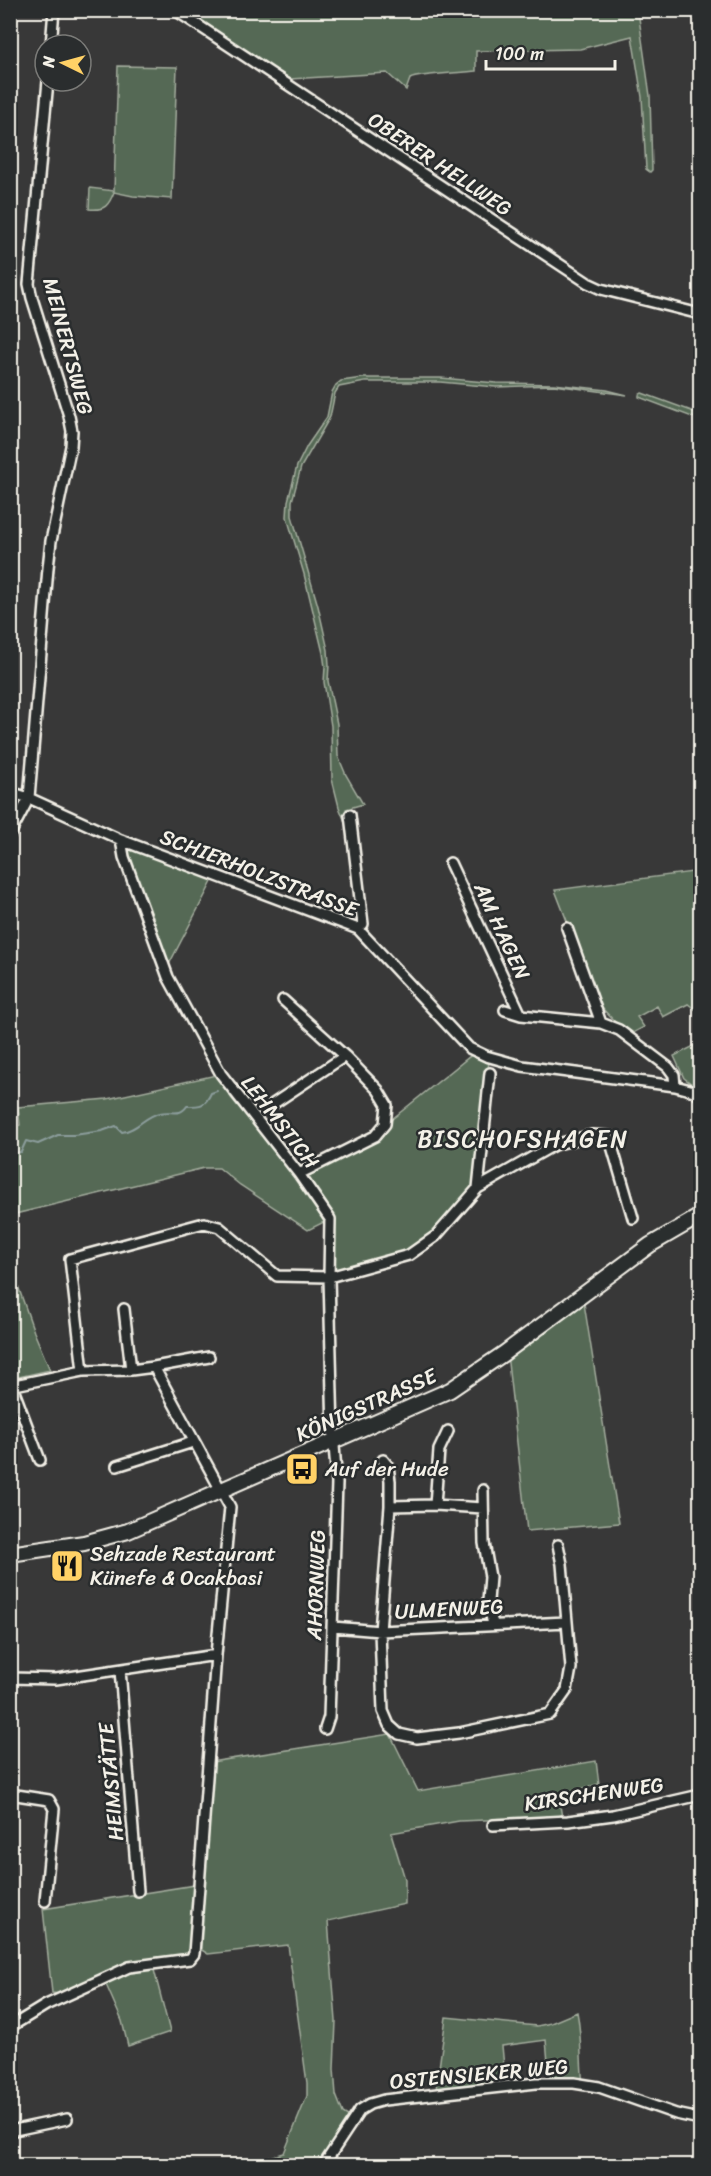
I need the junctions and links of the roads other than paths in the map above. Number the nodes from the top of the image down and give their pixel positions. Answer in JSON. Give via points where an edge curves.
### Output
{"nodes":[{"id":1,"x":54,"y":10,"type":"edge"},
{"id":2,"x":175,"y":10,"type":"edge"},
{"id":3,"x":52,"y":33,"type":"edge"},
{"id":4,"x":47,"y":93,"type":"edge"},
{"id":5,"x":700,"y":314,"type":"edge"},
{"id":6,"x":10,"y":792,"type":"edge"},
{"id":7,"x":29,"y":798,"type":"junction"},
{"id":8,"x":350,"y":815,"type":"dead end"},
{"id":9,"x":10,"y":834,"type":"edge"},
{"id":10,"x":121,"y":840,"type":"junction"},
{"id":11,"x":450,"y":862,"type":"dead end"},
{"id":12,"x":567,"y":928,"type":"dead end"},
{"id":13,"x":358,"y":929,"type":"junction"},
{"id":14,"x":283,"y":1000,"type":"dead end"},
{"id":15,"x":505,"y":1010,"type":"dead end"},
{"id":16,"x":521,"y":1015,"type":"junction"},
{"id":17,"x":601,"y":1023,"type":"junction"},
{"id":18,"x":345,"y":1056,"type":"junction"},
{"id":19,"x":490,"y":1073,"type":"dead end"},
{"id":20,"x":675,"y":1086,"type":"junction"},
{"id":21,"x":700,"y":1096,"type":"edge"},
{"id":22,"x":273,"y":1104,"type":"dead end"},
{"id":23,"x":299,"y":1174,"type":"junction"},
{"id":24,"x":478,"y":1188,"type":"junction"},
{"id":25,"x":700,"y":1216,"type":"edge"},
{"id":26,"x":633,"y":1218,"type":"dead end"},
{"id":27,"x":329,"y":1277,"type":"junction"},
{"id":28,"x":124,"y":1309,"type":"dead end"},
{"id":29,"x":209,"y":1358,"type":"dead end"},
{"id":30,"x":154,"y":1367,"type":"junction"},
{"id":31,"x":131,"y":1370,"type":"junction"},
{"id":32,"x":83,"y":1371,"type":"junction"},
{"id":33,"x":11,"y":1386,"type":"edge"},
{"id":34,"x":448,"y":1431,"type":"dead end"},
{"id":35,"x":194,"y":1442,"type":"junction"},
{"id":36,"x":334,"y":1442,"type":"junction"},
{"id":37,"x":40,"y":1460,"type":"dead end"},
{"id":38,"x":383,"y":1460,"type":"dead end"},
{"id":39,"x":117,"y":1466,"type":"dead end"},
{"id":40,"x":222,"y":1490,"type":"junction"},
{"id":41,"x":483,"y":1490,"type":"dead end"},
{"id":42,"x":435,"y":1505,"type":"junction"},
{"id":43,"x":390,"y":1506,"type":"junction"},
{"id":44,"x":483,"y":1508,"type":"junction"},
{"id":45,"x":558,"y":1545,"type":"dead end"},
{"id":46,"x":10,"y":1554,"type":"edge"},
{"id":47,"x":566,"y":1622,"type":"junction"},
{"id":48,"x":493,"y":1625,"type":"junction"},
{"id":49,"x":333,"y":1627,"type":"junction"},
{"id":50,"x":380,"y":1631,"type":"junction"},
{"id":51,"x":216,"y":1655,"type":"junction"},
{"id":52,"x":120,"y":1670,"type":"junction"},
{"id":53,"x":10,"y":1678,"type":"edge"},
{"id":54,"x":326,"y":1729,"type":"dead end"},
{"id":55,"x":10,"y":1794,"type":"edge"},
{"id":56,"x":700,"y":1795,"type":"edge"},
{"id":57,"x":493,"y":1825,"type":"dead end"},
{"id":58,"x":138,"y":1891,"type":"dead end"},
{"id":59,"x":45,"y":1901,"type":"dead end"},
{"id":60,"x":10,"y":2026,"type":"edge"},
{"id":61,"x":67,"y":2118,"type":"dead end"},
{"id":62,"x":700,"y":2119,"type":"edge"},
{"id":63,"x":10,"y":2131,"type":"edge"},
{"id":64,"x":323,"y":2166,"type":"edge"}],
"edges":[{"from":1,"to":3,"type":"street"},
{"from":2,"to":5,"type":"street","name":"OBERER HELLWEG","via":[[588,283]]},
{"from":4,"to":7,"type":"street","name":"MEINERTSWEG","via":[[29,284],[72,431],[51,541]]},
{"from":6,"to":7,"type":"street","name":"SCHIERHOLZSTRASSE"},
{"from":7,"to":9,"type":"street"},
{"from":7,"to":10,"type":"street","name":"SCHIERHOLZSTRASSE"},
{"from":8,"to":13,"type":"street","via":[[363,924]]},
{"from":10,"to":13,"type":"street","name":"SCHIERHOLZSTRASSE"},
{"from":10,"to":23,"type":"street","name":"LEHMSTICH","via":[[178,998],[220,1074]]},
{"from":11,"to":16,"type":"street","name":"AM HAGEN"},
{"from":12,"to":17,"type":"street"},
{"from":13,"to":20,"type":"street","name":"SCHIERHOLZSTRASSE","via":[[469,1048],[522,1066]]},
{"from":14,"to":18,"type":"street"},
{"from":15,"to":16,"type":"street","name":"AM HAGEN"},
{"from":16,"to":17,"type":"street","name":"AM HAGEN"},
{"from":17,"to":20,"type":"street","name":"AM HAGEN","via":[[619,1030],[668,1067]]},
{"from":18,"to":22,"type":"street"},
{"from":18,"to":23,"type":"street","via":[[378,1090],[387,1105],[386,1124],[375,1136]]},
{"from":19,"to":24,"type":"street"},
{"from":20,"to":21,"type":"street","name":"SCHIERHOLZSTRASSE"},
{"from":23,"to":27,"type":"street","name":"LEHMSTICH","via":[[330,1219]]},
{"from":24,"to":26,"type":"street","via":[[554,1145],[592,1135],[609,1136]]},
{"from":24,"to":27,"type":"street","via":[[436,1236],[409,1255]]},
{"from":25,"to":36,"type":"main road","name":"KÖNIGSTRASSE","via":[[650,1245],[450,1390]]},
{"from":27,"to":32,"type":"street","via":[[277,1276],[219,1227],[204,1223],[70,1259]]},
{"from":27,"to":36,"type":"street","name":"LEHMSTICH"},
{"from":28,"to":31,"type":"street"},
{"from":29,"to":30,"type":"street"},
{"from":30,"to":31,"type":"street"},
{"from":30,"to":35,"type":"street"},
{"from":31,"to":32,"type":"street"},
{"from":32,"to":33,"type":"street"},
{"from":33,"to":37,"type":"street"},
{"from":34,"to":42,"type":"street","via":[[439,1450]]},
{"from":35,"to":39,"type":"street"},
{"from":35,"to":40,"type":"street"},
{"from":36,"to":40,"type":"main road","name":"KÖNIGSTRASSE"},
{"from":36,"to":49,"type":"street","name":"AHORNWEG","via":[[337,1483]]},
{"from":38,"to":43,"type":"street","via":[[388,1466]]},
{"from":40,"to":46,"type":"main road","name":"KÖNIGSTRASSE","via":[[128,1531],[84,1543]]},
{"from":40,"to":51,"type":"street","via":[[230,1507]]},
{"from":41,"to":44,"type":"street"},
{"from":42,"to":43,"type":"street"},
{"from":42,"to":44,"type":"street"},
{"from":43,"to":50,"type":"street"},
{"from":44,"to":48,"type":"street"},
{"from":45,"to":47,"type":"street"},
{"from":47,"to":48,"type":"street","name":"ULMENWEG"},
{"from":47,"to":50,"type":"street","via":[[569,1682],[550,1714],[417,1738],[399,1734],[389,1725],[383,1711]]},
{"from":48,"to":50,"type":"street","name":"ULMENWEG"},
{"from":49,"to":50,"type":"street","name":"ULMENWEG"},
{"from":49,"to":54,"type":"street","name":"AHORNWEG"},
{"from":51,"to":52,"type":"street"},
{"from":51,"to":60,"type":"street","via":[[194,1954],[190,1959],[129,1967]]},
{"from":52,"to":53,"type":"street","via":[[56,1678]]},
{"from":52,"to":58,"type":"street","name":"HEIMSTÄTTE"},
{"from":55,"to":59,"type":"street","via":[[49,1800],[54,1809]]},
{"from":56,"to":57,"type":"street","name":"KIRSCHENWEG","via":[[613,1815]]},
{"from":61,"to":63,"type":"street"},
{"from":62,"to":64,"type":"street","name":"OSTENSIEKER WEG","via":[[599,2087],[574,2083],[536,2083],[384,2100],[360,2109]]}]}
